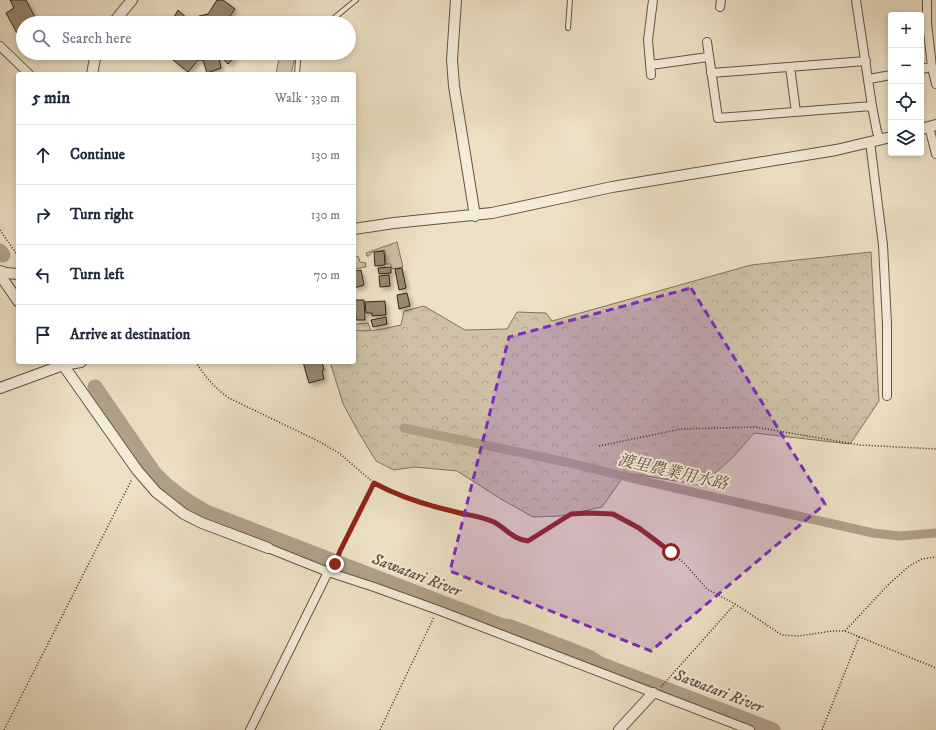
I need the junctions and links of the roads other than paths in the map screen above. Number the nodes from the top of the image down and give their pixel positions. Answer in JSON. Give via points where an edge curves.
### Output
{"nodes":[{"id":1,"x":132,"y":0,"type":"edge"},
{"id":2,"x":356,"y":0,"type":"edge"},
{"id":3,"x":456,"y":0,"type":"edge"},
{"id":4,"x":570,"y":0,"type":"edge"},
{"id":5,"x":653,"y":0,"type":"edge"},
{"id":6,"x":856,"y":0,"type":"edge"},
{"id":7,"x":927,"y":0,"type":"edge"},
{"id":8,"x":119,"y":16,"type":"edge"},
{"id":9,"x":337,"y":16,"type":"edge"},
{"id":10,"x":568,"y":28,"type":"dead end"},
{"id":11,"x":706,"y":42,"type":"dead end"},
{"id":12,"x":0,"y":46,"type":"edge"},
{"id":13,"x":708,"y":57,"type":"junction"},
{"id":14,"x":95,"y":60,"type":"edge"},
{"id":15,"x":298,"y":60,"type":"edge"},
{"id":16,"x":866,"y":62,"type":"junction"},
{"id":17,"x":650,"y":65,"type":"junction"},
{"id":18,"x":790,"y":67,"type":"junction"},
{"id":19,"x":932,"y":67,"type":"junction"},
{"id":20,"x":924,"y":68,"type":"edge"},
{"id":21,"x":27,"y":72,"type":"edge"},
{"id":22,"x":92,"y":72,"type":"edge"},
{"id":23,"x":297,"y":72,"type":"edge"},
{"id":24,"x":711,"y":73,"type":"junction"},
{"id":25,"x":651,"y":75,"type":"dead end"},
{"id":26,"x":888,"y":76,"type":"edge"},
{"id":27,"x":869,"y":79,"type":"junction"},
{"id":28,"x":936,"y":84,"type":"edge"},
{"id":29,"x":872,"y":106,"type":"junction"},
{"id":30,"x":796,"y":112,"type":"junction"},
{"id":31,"x":929,"y":127,"type":"edge"},
{"id":32,"x":888,"y":138,"type":"edge"},
{"id":33,"x":875,"y":141,"type":"junction"},
{"id":34,"x":936,"y":154,"type":"edge"},
{"id":35,"x":475,"y":216,"type":"junction"},
{"id":36,"x":356,"y":229,"type":"edge"},
{"id":37,"x":0,"y":271,"type":"edge"},
{"id":38,"x":16,"y":274,"type":"edge"},
{"id":39,"x":0,"y":275,"type":"edge"},
{"id":40,"x":16,"y":284,"type":"edge"},
{"id":41,"x":3,"y":285,"type":"edge"},
{"id":42,"x":16,"y":299,"type":"edge"},
{"id":43,"x":62,"y":364,"type":"edge"},
{"id":44,"x":0,"y":388,"type":"edge"},
{"id":45,"x":887,"y":396,"type":"dead end"},
{"id":46,"x":268,"y":548,"type":"joint"},
{"id":47,"x":328,"y":572,"type":"junction"},
{"id":48,"x":653,"y":693,"type":"junction"},
{"id":49,"x":250,"y":730,"type":"edge"},
{"id":50,"x":620,"y":730,"type":"edge"},
{"id":51,"x":750,"y":730,"type":"edge"}],
"edges":[{"from":1,"to":8,"type":"street"},
{"from":2,"to":9,"type":"lane"},
{"from":3,"to":35,"type":"street","via":[[452,60],[454,86]]},
{"from":4,"to":10,"type":"lane"},
{"from":5,"to":17,"type":"street","via":[[648,40]]},
{"from":6,"to":16,"type":"street"},
{"from":7,"to":19,"type":"street"},
{"from":11,"to":13,"type":"street"},
{"from":12,"to":21,"type":"street"},
{"from":13,"to":17,"type":"street"},
{"from":13,"to":24,"type":"street"},
{"from":14,"to":22,"type":"street"},
{"from":15,"to":23,"type":"lane"},
{"from":16,"to":18,"type":"street"},
{"from":16,"to":27,"type":"street"},
{"from":17,"to":25,"type":"street"},
{"from":18,"to":24,"type":"street"},
{"from":18,"to":30,"type":"street"},
{"from":19,"to":20,"type":"street"},
{"from":19,"to":28,"type":"street"},
{"from":24,"to":30,"type":"street","via":[[718,118]]},
{"from":26,"to":27,"type":"street"},
{"from":27,"to":29,"type":"street"},
{"from":29,"to":30,"type":"street"},
{"from":29,"to":33,"type":"street","via":[[877,132]]},
{"from":31,"to":34,"type":"street"},
{"from":32,"to":33,"type":"street"},
{"from":33,"to":35,"type":"street","via":[[612,187]]},
{"from":33,"to":45,"type":"street","via":[[887,324]]},
{"from":35,"to":36,"type":"street"},
{"from":37,"to":38,"type":"street"},
{"from":39,"to":41,"type":"street"},
{"from":40,"to":41,"type":"street"},
{"from":41,"to":42,"type":"street"},
{"from":43,"to":44,"type":"street"},
{"from":43,"to":46,"type":"street","via":[[137,470],[156,492],[184,514]]},
{"from":46,"to":47,"type":"street"},
{"from":47,"to":48,"type":"street","via":[[438,610]]},
{"from":47,"to":49,"type":"street"},
{"from":48,"to":50,"type":"street"},
{"from":48,"to":51,"type":"street"}]}
